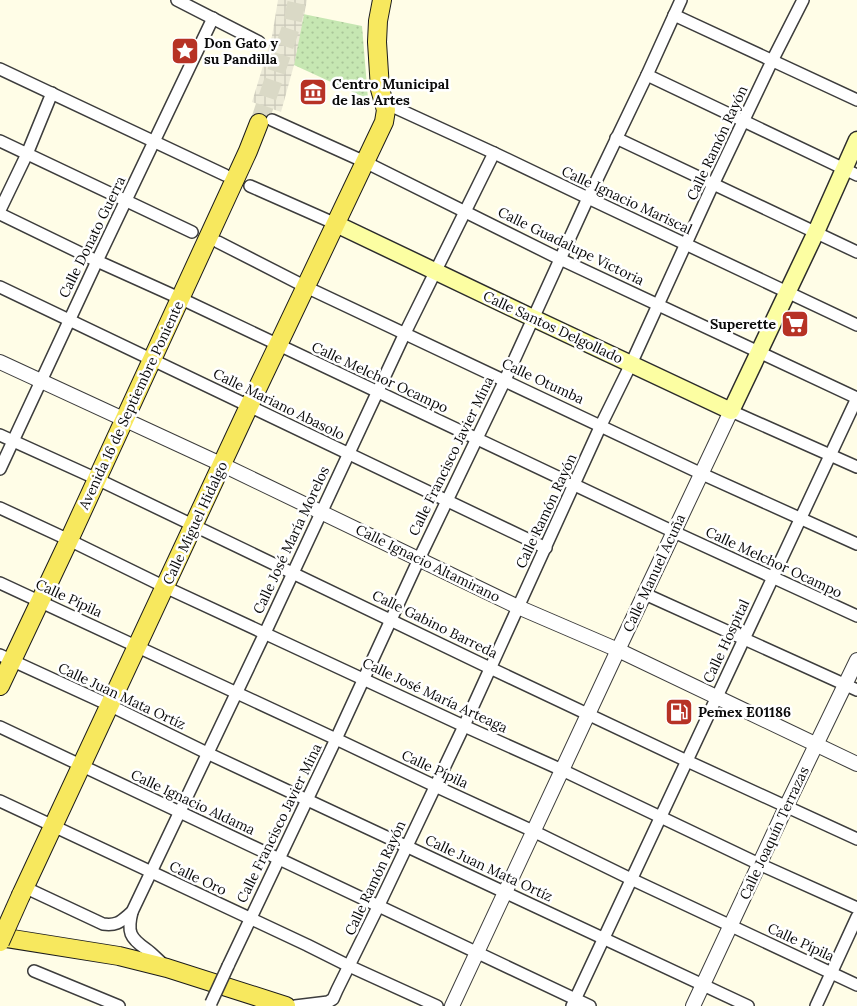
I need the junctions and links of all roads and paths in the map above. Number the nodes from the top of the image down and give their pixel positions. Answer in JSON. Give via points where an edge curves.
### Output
{"nodes":[{"id":1,"x":177,"y":0,"type":"edge"},
{"id":2,"x":382,"y":0,"type":"edge"},
{"id":3,"x":681,"y":0,"type":"edge"},
{"id":4,"x":803,"y":0,"type":"edge"},
{"id":5,"x":674,"y":15,"type":"junction"},
{"id":6,"x":214,"y":18,"type":"junction"},
{"id":7,"x":259,"y":42,"type":"dead end"},
{"id":8,"x":772,"y":61,"type":"junction"},
{"id":9,"x":0,"y":69,"type":"edge"},
{"id":10,"x":647,"y":76,"type":"junction"},
{"id":11,"x":52,"y":93,"type":"junction"},
{"id":12,"x":857,"y":100,"type":"edge"},
{"id":13,"x":385,"y":103,"type":"junction"},
{"id":14,"x":266,"y":121,"type":"joint"},
{"id":15,"x":743,"y":122,"type":"junction"},
{"id":16,"x":616,"y":138,"type":"junction"},
{"id":17,"x":857,"y":140,"type":"edge"},
{"id":18,"x":154,"y":141,"type":"junction"},
{"id":19,"x":0,"y":142,"type":"edge"},
{"id":20,"x":494,"y":153,"type":"junction"},
{"id":21,"x":27,"y":154,"type":"junction"},
{"id":22,"x":366,"y":162,"type":"junction"},
{"id":23,"x":850,"y":172,"type":"edge"},
{"id":24,"x":225,"y":175,"type":"dead end"},
{"id":25,"x":714,"y":184,"type":"junction"},
{"id":26,"x":250,"y":186,"type":"dead end"},
{"id":27,"x":588,"y":198,"type":"junction"},
{"id":28,"x":126,"y":201,"type":"junction"},
{"id":29,"x":464,"y":211,"type":"junction"},
{"id":30,"x":0,"y":212,"type":"edge"},
{"id":31,"x":336,"y":224,"type":"junction"},
{"id":32,"x":192,"y":232,"type":"dead end"},
{"id":33,"x":816,"y":232,"type":"junction"},
{"id":34,"x":218,"y":242,"type":"dead end"},
{"id":35,"x":686,"y":244,"type":"junction"},
{"id":36,"x":857,"y":252,"type":"edge"},
{"id":37,"x":560,"y":259,"type":"junction"},
{"id":38,"x":97,"y":261,"type":"junction"},
{"id":39,"x":435,"y":271,"type":"junction"},
{"id":40,"x":0,"y":287,"type":"edge"},
{"id":41,"x":306,"y":287,"type":"junction"},
{"id":42,"x":787,"y":292,"type":"junction"},
{"id":43,"x":180,"y":299,"type":"junction"},
{"id":44,"x":658,"y":305,"type":"junction"},
{"id":45,"x":534,"y":318,"type":"junction"},
{"id":46,"x":69,"y":320,"type":"junction"},
{"id":47,"x":857,"y":324,"type":"edge"},
{"id":48,"x":405,"y":333,"type":"junction"},
{"id":49,"x":278,"y":345,"type":"junction"},
{"id":50,"x":759,"y":352,"type":"junction"},
{"id":51,"x":152,"y":360,"type":"junction"},
{"id":52,"x":0,"y":362,"type":"edge"},
{"id":53,"x":631,"y":364,"type":"junction"},
{"id":54,"x":41,"y":380,"type":"junction"},
{"id":55,"x":505,"y":380,"type":"junction"},
{"id":56,"x":378,"y":392,"type":"junction"},
{"id":57,"x":857,"y":398,"type":"edge"},
{"id":58,"x":249,"y":406,"type":"junction"},
{"id":59,"x":731,"y":410,"type":"junction"},
{"id":60,"x":125,"y":419,"type":"junction"},
{"id":61,"x":601,"y":425,"type":"junction"},
{"id":62,"x":0,"y":435,"type":"edge"},
{"id":63,"x":477,"y":439,"type":"junction"},
{"id":64,"x":13,"y":442,"type":"junction"},
{"id":65,"x":348,"y":454,"type":"junction"},
{"id":66,"x":830,"y":455,"type":"junction"},
{"id":67,"x":223,"y":465,"type":"junction"},
{"id":68,"x":857,"y":468,"type":"edge"},
{"id":69,"x":0,"y":469,"type":"edge"},
{"id":70,"x":702,"y":474,"type":"junction"},
{"id":71,"x":97,"y":479,"type":"junction"},
{"id":72,"x":575,"y":485,"type":"junction"},
{"id":73,"x":447,"y":501,"type":"junction"},
{"id":74,"x":0,"y":508,"type":"edge"},
{"id":75,"x":321,"y":512,"type":"junction"},
{"id":76,"x":800,"y":518,"type":"junction"},
{"id":77,"x":194,"y":525,"type":"junction"},
{"id":78,"x":674,"y":532,"type":"junction"},
{"id":79,"x":69,"y":540,"type":"junction"},
{"id":80,"x":857,"y":544,"type":"edge"},
{"id":81,"x":546,"y":548,"type":"junction"},
{"id":82,"x":419,"y":559,"type":"junction"},
{"id":83,"x":293,"y":572,"type":"junction"},
{"id":84,"x":773,"y":578,"type":"junction"},
{"id":85,"x":0,"y":583,"type":"edge"},
{"id":86,"x":165,"y":587,"type":"junction"},
{"id":87,"x":644,"y":594,"type":"junction"},
{"id":88,"x":41,"y":601,"type":"junction"},
{"id":89,"x":518,"y":606,"type":"junction"},
{"id":90,"x":857,"y":616,"type":"edge"},
{"id":91,"x":390,"y":620,"type":"junction"},
{"id":92,"x":265,"y":633,"type":"junction"},
{"id":93,"x":744,"y":638,"type":"junction"},
{"id":94,"x":136,"y":647,"type":"junction"},
{"id":95,"x":618,"y":650,"type":"junction"},
{"id":96,"x":6,"y":658,"type":"edge"},
{"id":97,"x":857,"y":660,"type":"edge"},
{"id":98,"x":490,"y":668,"type":"junction"},
{"id":99,"x":364,"y":679,"type":"junction"},
{"id":100,"x":0,"y":686,"type":"edge"},
{"id":101,"x":851,"y":687,"type":"edge"},
{"id":102,"x":236,"y":693,"type":"junction"},
{"id":103,"x":717,"y":696,"type":"junction"},
{"id":104,"x":110,"y":705,"type":"junction"},
{"id":105,"x":588,"y":714,"type":"junction"},
{"id":106,"x":464,"y":726,"type":"junction"},
{"id":107,"x":0,"y":727,"type":"edge"},
{"id":108,"x":336,"y":739,"type":"junction"},
{"id":109,"x":816,"y":744,"type":"junction"},
{"id":110,"x":207,"y":753,"type":"junction"},
{"id":111,"x":687,"y":761,"type":"junction"},
{"id":112,"x":857,"y":764,"type":"edge"},
{"id":113,"x":81,"y":766,"type":"junction"},
{"id":114,"x":562,"y":770,"type":"junction"},
{"id":115,"x":434,"y":786,"type":"junction"},
{"id":116,"x":307,"y":799,"type":"junction"},
{"id":117,"x":0,"y":802,"type":"edge"},
{"id":118,"x":786,"y":807,"type":"junction"},
{"id":119,"x":180,"y":813,"type":"junction"},
{"id":120,"x":660,"y":817,"type":"junction"},
{"id":121,"x":52,"y":827,"type":"junction"},
{"id":122,"x":533,"y":831,"type":"junction"},
{"id":123,"x":857,"y":839,"type":"edge"},
{"id":124,"x":406,"y":846,"type":"junction"},
{"id":125,"x":278,"y":859,"type":"junction"},
{"id":126,"x":759,"y":864,"type":"junction"},
{"id":127,"x":151,"y":872,"type":"junction"},
{"id":128,"x":631,"y":880,"type":"junction"},
{"id":129,"x":23,"y":891,"type":"junction"},
{"id":130,"x":505,"y":892,"type":"junction"},
{"id":131,"x":378,"y":906,"type":"junction"},
{"id":132,"x":857,"y":908,"type":"edge"},
{"id":133,"x":132,"y":912,"type":"junction"},
{"id":134,"x":857,"y":917,"type":"edge"},
{"id":135,"x":250,"y":918,"type":"junction"},
{"id":136,"x":731,"y":926,"type":"junction"},
{"id":137,"x":0,"y":937,"type":"edge"},
{"id":138,"x":603,"y":939,"type":"junction"},
{"id":139,"x":0,"y":942,"type":"edge"},
{"id":140,"x":477,"y":952,"type":"junction"},
{"id":141,"x":349,"y":966,"type":"junction"},
{"id":142,"x":167,"y":968,"type":"junction"},
{"id":143,"x":34,"y":971,"type":"dead end"},
{"id":144,"x":831,"y":973,"type":"junction"},
{"id":145,"x":703,"y":985,"type":"junction"},
{"id":146,"x":857,"y":985,"type":"edge"},
{"id":147,"x":93,"y":1001,"type":"edge"},
{"id":148,"x":573,"y":1002,"type":"edge"},
{"id":149,"x":210,"y":1004,"type":"edge"},
{"id":150,"x":119,"y":1006,"type":"edge"},
{"id":151,"x":286,"y":1006,"type":"edge"},
{"id":152,"x":295,"y":1006,"type":"edge"},
{"id":153,"x":437,"y":1006,"type":"edge"},
{"id":154,"x":452,"y":1006,"type":"edge"},
{"id":155,"x":590,"y":1006,"type":"edge"},
{"id":156,"x":693,"y":1006,"type":"edge"},
{"id":157,"x":748,"y":1006,"type":"edge"},
{"id":158,"x":816,"y":1006,"type":"edge"}],
"edges":[{"from":1,"to":6,"type":"street"},
{"from":2,"to":13,"type":"main road","via":[[376,42],[380,89]]},
{"from":3,"to":5,"type":"street","name":"Calle Francisco Javier Mina"},
{"from":4,"to":8,"type":"street","name":"Calle Ramón Rayón"},
{"from":5,"to":8,"type":"street"},
{"from":5,"to":10,"type":"street","name":"Calle Francisco Javier Mina"},
{"from":6,"to":7,"type":"street"},
{"from":6,"to":18,"type":"street","name":"Calle Donato Guerra"},
{"from":8,"to":12,"type":"street"},
{"from":8,"to":15,"type":"street","name":"Calle Ramón Rayón"},
{"from":9,"to":11,"type":"street"},
{"from":10,"to":15,"type":"street"},
{"from":10,"to":16,"type":"street","name":"Calle Francisco Javier Mina"},
{"from":11,"to":18,"type":"street"},
{"from":11,"to":21,"type":"street"},
{"from":13,"to":20,"type":"street","name":"Calle Ignacio Mariscal"},
{"from":13,"to":22,"type":"main road","name":"Calle Miguel Hidalgo","via":[[384,122]]},
{"from":14,"to":22,"type":"street","name":"Calle Guadalupe Victoria"},
{"from":14,"to":43,"type":"main road","name":"Avenida 16 de Septiembre Poniente","via":[[248,151]]},
{"from":15,"to":23,"type":"street"},
{"from":15,"to":25,"type":"street","name":"Calle Ramón Rayón"},
{"from":16,"to":25,"type":"street"},
{"from":16,"to":27,"type":"street","name":"Calle Francisco Javier Mina"},
{"from":17,"to":23,"type":"main road","name":"Calle Manuel Acuña"},
{"from":18,"to":24,"type":"street"},
{"from":18,"to":28,"type":"street","name":"Calle Donato Guerra"},
{"from":19,"to":21,"type":"street"},
{"from":20,"to":27,"type":"street","name":"Calle Ignacio Mariscal"},
{"from":20,"to":29,"type":"street","name":"Calle José María Morelos"},
{"from":21,"to":28,"type":"street"},
{"from":21,"to":30,"type":"street"},
{"from":22,"to":29,"type":"street","name":"Calle Guadalupe Victoria"},
{"from":22,"to":31,"type":"main road","name":"Calle Miguel Hidalgo"},
{"from":23,"to":33,"type":"main road","name":"Calle Manuel Acuña"},
{"from":25,"to":33,"type":"street"},
{"from":25,"to":35,"type":"street","name":"Calle Ramón Rayón"},
{"from":26,"to":31,"type":"street","name":"Calle Santos Delgollado"},
{"from":27,"to":35,"type":"street","name":"Calle Ignacio Mariscal"},
{"from":27,"to":37,"type":"street","name":"Calle Francisco Javier Mina"},
{"from":28,"to":32,"type":"street"},
{"from":28,"to":38,"type":"street","name":"Calle Donato Guerra"},
{"from":29,"to":37,"type":"street","name":"Calle Guadalupe Victoria"},
{"from":29,"to":39,"type":"street","name":"Calle José María Morelos"},
{"from":30,"to":38,"type":"street","name":"Calle Melchor Ocampo"},
{"from":31,"to":39,"type":"main road","name":"Calle Santos Delgollado"},
{"from":31,"to":41,"type":"main road","name":"Calle Miguel Hidalgo"},
{"from":33,"to":36,"type":"street"},
{"from":33,"to":42,"type":"main road","name":"Calle Manuel Acuña"},
{"from":34,"to":41,"type":"street","name":"Calle Otumba"},
{"from":35,"to":42,"type":"street","name":"Calle Ignacio Mariscal"},
{"from":35,"to":44,"type":"street","name":"Calle Ramón Rayón"},
{"from":37,"to":44,"type":"street","name":"Calle Guadalupe Victoria"},
{"from":37,"to":45,"type":"street","name":"Calle Francisco Javier Mina"},
{"from":38,"to":43,"type":"street","name":"Calle Melchor Ocampo"},
{"from":38,"to":46,"type":"street","name":"Calle Donato Guerra"},
{"from":39,"to":45,"type":"main road","name":"Calle Santos Delgollado"},
{"from":39,"to":48,"type":"street","name":"Calle José María Morelos"},
{"from":40,"to":46,"type":"street","name":"Calle Mariano Abasolo"},
{"from":41,"to":48,"type":"street","name":"Calle Otumba"},
{"from":41,"to":49,"type":"main road","name":"Calle Miguel Hidalgo"},
{"from":42,"to":47,"type":"street","name":"Calle Ignacio Mariscal"},
{"from":42,"to":50,"type":"main road","name":"Calle Manuel Acuña"},
{"from":43,"to":49,"type":"street","name":"Calle Melchor Ocampo"},
{"from":43,"to":51,"type":"main road","name":"Avenida 16 de Septiembre Poniente"},
{"from":44,"to":50,"type":"street","name":"Calle Guadalupe Victoria"},
{"from":44,"to":53,"type":"street","name":"Calle Ramón Rayón"},
{"from":45,"to":53,"type":"main road","name":"Calle Santos Delgollado"},
{"from":45,"to":55,"type":"street","name":"Calle Francisco Javier Mina"},
{"from":46,"to":51,"type":"street","name":"Calle Mariano Abasolo"},
{"from":46,"to":54,"type":"street","name":"Calle Donato Guerra"},
{"from":48,"to":55,"type":"street","name":"Calle Otumba"},
{"from":48,"to":56,"type":"street","name":"Calle José María Morelos"},
{"from":49,"to":56,"type":"street","name":"Calle Melchor Ocampo"},
{"from":49,"to":58,"type":"main road","name":"Calle Miguel Hidalgo"},
{"from":50,"to":57,"type":"street","name":"Calle Guadalupe Victoria"},
{"from":50,"to":59,"type":"main road","name":"Calle Manuel Acuña"},
{"from":51,"to":58,"type":"street","name":"Calle Mariano Abasolo"},
{"from":51,"to":60,"type":"main road","name":"Avenida 16 de Septiembre Poniente"},
{"from":52,"to":54,"type":"street","name":"Calle Ignacio Altamirano"},
{"from":53,"to":59,"type":"main road","name":"Calle Santos Delgollado"},
{"from":53,"to":61,"type":"street","name":"Calle Ramón Rayón"},
{"from":54,"to":60,"type":"street","name":"Calle Ignacio Altamirano"},
{"from":54,"to":64,"type":"street","name":"Calle Donato Guerra"},
{"from":55,"to":61,"type":"street","name":"Calle Otumba"},
{"from":55,"to":63,"type":"street","name":"Calle Francisco Javier Mina"},
{"from":56,"to":63,"type":"street","name":"Calle Melchor Ocampo"},
{"from":56,"to":65,"type":"street","name":"Calle José María Morelos"},
{"from":57,"to":66,"type":"street","name":"Calle Hospital"},
{"from":58,"to":65,"type":"street","name":"Calle Mariano Abasolo"},
{"from":58,"to":67,"type":"main road","name":"Calle Miguel Hidalgo"},
{"from":59,"to":66,"type":"street","name":"Calle Santos Delgollado"},
{"from":59,"to":70,"type":"street","name":"Calle Manuel Acuña"},
{"from":60,"to":67,"type":"street","name":"Calle Ignacio Altamirano"},
{"from":60,"to":71,"type":"main road","name":"Avenida 16 de Septiembre Poniente"},
{"from":61,"to":70,"type":"street","name":"Calle Otumba"},
{"from":61,"to":72,"type":"street","name":"Calle Ramón Rayón"},
{"from":62,"to":64,"type":"street","name":"Calle Gabino Barreda"},
{"from":63,"to":72,"type":"street","name":"Calle Melchor Ocampo"},
{"from":63,"to":73,"type":"street","name":"Calle Francisco Javier Mina"},
{"from":64,"to":69,"type":"street","name":"Calle Donato Guerra"},
{"from":64,"to":71,"type":"street","name":"Calle Gabino Barreda"},
{"from":65,"to":73,"type":"street","name":"Calle Mariano Abasolo"},
{"from":65,"to":75,"type":"street","name":"Calle José María Morelos"},
{"from":66,"to":68,"type":"street","name":"Calle Santos Delgollado"},
{"from":66,"to":76,"type":"street","name":"Calle Hospital"},
{"from":67,"to":75,"type":"street","name":"Calle Ignacio Altamirano"},
{"from":67,"to":77,"type":"main road","name":"Calle Miguel Hidalgo"},
{"from":70,"to":76,"type":"street","name":"Calle Otumba"},
{"from":70,"to":78,"type":"street","name":"Calle Manuel Acuña"},
{"from":71,"to":77,"type":"street","name":"Calle Gabino Barreda"},
{"from":71,"to":79,"type":"main road","name":"Avenida 16 de Septiembre Poniente"},
{"from":72,"to":78,"type":"street","name":"Calle Melchor Ocampo"},
{"from":72,"to":81,"type":"street","name":"Calle Ramón Rayón"},
{"from":73,"to":81,"type":"street","name":"Calle Mariano Abasolo"},
{"from":73,"to":82,"type":"street","name":"Calle Francisco Javier Mina"},
{"from":74,"to":79,"type":"street","name":"Calle José María Arteaga"},
{"from":75,"to":82,"type":"street","name":"Calle Ignacio Altamirano"},
{"from":75,"to":83,"type":"street","name":"Calle José María Morelos"},
{"from":76,"to":80,"type":"street","name":"Calle Otumba"},
{"from":76,"to":84,"type":"street","name":"Calle Hospital"},
{"from":77,"to":83,"type":"street","name":"Calle Gabino Barreda"},
{"from":77,"to":86,"type":"main road","name":"Calle Miguel Hidalgo"},
{"from":78,"to":84,"type":"street","name":"Calle Melchor Ocampo"},
{"from":78,"to":87,"type":"street","name":"Calle Manuel Acuña"},
{"from":79,"to":86,"type":"street","name":"Calle José María Arteaga"},
{"from":79,"to":88,"type":"main road","name":"Avenida 16 de Septiembre Poniente"},
{"from":81,"to":89,"type":"street","name":"Calle Ramón Rayón"},
{"from":82,"to":89,"type":"street","name":"Calle Ignacio Altamirano"},
{"from":82,"to":91,"type":"street","name":"Calle Francisco Javier Mina"},
{"from":83,"to":91,"type":"street","name":"Calle Gabino Barreda"},
{"from":83,"to":92,"type":"street","name":"Calle José María Morelos"},
{"from":84,"to":90,"type":"street","name":"Calle Melchor Ocampo"},
{"from":84,"to":93,"type":"street","name":"Calle Hospital"},
{"from":85,"to":88,"type":"street","name":"Calle Pípila"},
{"from":86,"to":92,"type":"street","name":"Calle José María Arteaga"},
{"from":86,"to":94,"type":"main road","name":"Calle Miguel Hidalgo"},
{"from":87,"to":93,"type":"street"},
{"from":87,"to":95,"type":"street","name":"Calle Manuel Acuña"},
{"from":88,"to":94,"type":"street","name":"Calle Pípila"},
{"from":88,"to":96,"type":"main road","name":"Avenida 16 de Septiembre Poniente"},
{"from":89,"to":95,"type":"street","name":"Calle Ignacio Altamirano"},
{"from":89,"to":98,"type":"street","name":"Calle Ramón Rayón"},
{"from":91,"to":98,"type":"street","name":"Calle Gabino Barreda"},
{"from":91,"to":99,"type":"street","name":"Calle Francisco Javier Mina"},
{"from":92,"to":99,"type":"street","name":"Calle José María Arteaga"},
{"from":92,"to":102,"type":"street","name":"Calle José María Morelos"},
{"from":93,"to":101,"type":"street"},
{"from":93,"to":103,"type":"street","name":"Calle Hospital"},
{"from":94,"to":102,"type":"street","name":"Calle Pípila"},
{"from":94,"to":104,"type":"main road","name":"Calle Miguel Hidalgo"},
{"from":95,"to":103,"type":"street","name":"Calle Ignacio Altamirano"},
{"from":95,"to":105,"type":"street","name":"Calle Manuel Acuña"},
{"from":96,"to":100,"type":"main road","name":"Avenida 16 de Septiembre Poniente"},
{"from":96,"to":104,"type":"street","name":"Calle Juan Mata Ortíz"},
{"from":97,"to":101,"type":"street","name":"Calle Joaquín Terrazas"},
{"from":98,"to":105,"type":"street","name":"Calle Gabino Barreda"},
{"from":98,"to":106,"type":"street","name":"Calle Ramón Rayón"},
{"from":99,"to":106,"type":"street","name":"Calle José María Arteaga"},
{"from":99,"to":108,"type":"street","name":"Calle Francisco Javier Mina"},
{"from":101,"to":109,"type":"street","name":"Calle Joaquín Terrazas"},
{"from":102,"to":108,"type":"street","name":"Calle Pípila"},
{"from":102,"to":110,"type":"street","name":"Calle José María Morelos"},
{"from":103,"to":109,"type":"street","name":"Calle Ignacio Altamirano"},
{"from":103,"to":111,"type":"street","name":"Calle Hospital"},
{"from":104,"to":110,"type":"street","name":"Calle Juan Mata Ortíz"},
{"from":104,"to":113,"type":"main road","name":"Calle Miguel Hidalgo"},
{"from":105,"to":111,"type":"street","name":"Calle Gabino Barreda"},
{"from":105,"to":114,"type":"street","name":"Calle Manuel Acuña"},
{"from":106,"to":114,"type":"street","name":"Calle José María Arteaga"},
{"from":106,"to":115,"type":"street","name":"Calle Ramón Rayón"},
{"from":107,"to":113,"type":"street","name":"Calle Ignacio Aldama"},
{"from":108,"to":115,"type":"street","name":"Calle Pípila"},
{"from":108,"to":116,"type":"street","name":"Calle Francisco Javier Mina"},
{"from":109,"to":112,"type":"street","name":"Calle Ignacio Altamirano"},
{"from":109,"to":118,"type":"street","name":"Calle Joaquín Terrazas"},
{"from":110,"to":116,"type":"street","name":"Calle Juan Mata Ortíz"},
{"from":110,"to":119,"type":"street","name":"Calle José María Morelos"},
{"from":111,"to":118,"type":"street","name":"Calle Gabino Barreda"},
{"from":111,"to":120,"type":"street","name":"Calle Hospital"},
{"from":113,"to":119,"type":"street","name":"Calle Ignacio Aldama"},
{"from":113,"to":121,"type":"main road","name":"Calle Miguel Hidalgo"},
{"from":114,"to":120,"type":"street","name":"Calle José María Arteaga"},
{"from":114,"to":122,"type":"street","name":"Calle Manuel Acuña"},
{"from":115,"to":122,"type":"street","name":"Calle Pípila"},
{"from":115,"to":124,"type":"street","name":"Calle Ramón Rayón"},
{"from":116,"to":124,"type":"street","name":"Calle Juan Mata Ortíz"},
{"from":116,"to":125,"type":"street","name":"Calle Francisco Javier Mina"},
{"from":117,"to":121,"type":"street","name":"Calle Oro"},
{"from":118,"to":123,"type":"street","name":"Calle Gabino Barreda"},
{"from":118,"to":126,"type":"street","name":"Calle Joaquín Terrazas"},
{"from":119,"to":125,"type":"street","name":"Calle Ignacio Aldama"},
{"from":119,"to":127,"type":"street","name":"Calle José María Morelos"},
{"from":120,"to":126,"type":"street","name":"Calle José María Arteaga"},
{"from":120,"to":128,"type":"street","name":"Calle Hospital"},
{"from":121,"to":127,"type":"street","name":"Calle Oro"},
{"from":121,"to":129,"type":"main road","name":"Calle Miguel Hidalgo"},
{"from":122,"to":128,"type":"street","name":"Calle Pípila"},
{"from":122,"to":130,"type":"street","name":"Calle Manuel Acuña"},
{"from":124,"to":130,"type":"street","name":"Calle Juan Mata Ortíz"},
{"from":124,"to":131,"type":"street","name":"Calle Ramón Rayón"},
{"from":125,"to":131,"type":"street","name":"Calle Ignacio Aldama"},
{"from":125,"to":135,"type":"street","name":"Calle Francisco Javier Mina"},
{"from":126,"to":132,"type":"street","name":"Calle José María Arteaga"},
{"from":126,"to":136,"type":"street","name":"Calle Joaquín Terrazas"},
{"from":127,"to":133,"type":"street","name":"Calle José María Morelos"},
{"from":127,"to":135,"type":"street","name":"Calle Oro"},
{"from":128,"to":136,"type":"street","name":"Calle Pípila"},
{"from":128,"to":138,"type":"street","name":"Calle Hospital"},
{"from":129,"to":133,"type":"street","via":[[104,924],[117,924]]},
{"from":129,"to":139,"type":"main road","name":"Calle Miguel Hidalgo","bridge":true},
{"from":130,"to":138,"type":"street","name":"Calle Juan Mata Ortíz"},
{"from":130,"to":140,"type":"street","name":"Calle Manuel Acuña"},
{"from":131,"to":140,"type":"street","name":"Calle Ignacio Aldama"},
{"from":131,"to":141,"type":"street","name":"Calle Ramón Rayón"},
{"from":133,"to":142,"type":"street","via":[[129,927],[132,936]]},
{"from":134,"to":144,"type":"street"},
{"from":135,"to":141,"type":"street","name":"Calle Oro"},
{"from":135,"to":149,"type":"street","name":"Calle Francisco Javier Mina","bridge":true},
{"from":136,"to":144,"type":"street","name":"Calle Pípila"},
{"from":136,"to":145,"type":"street","name":"Calle Joaquín Terrazas"},
{"from":137,"to":142,"type":"main road","via":[[119,956]]},
{"from":138,"to":145,"type":"street","name":"Calle Juan Mata Ortíz"},
{"from":138,"to":148,"type":"street","name":"Calle Hospital"},
{"from":140,"to":148,"type":"street","name":"Calle Ignacio Aldama"},
{"from":140,"to":154,"type":"street","name":"Calle Manuel Acuña"},
{"from":141,"to":152,"type":"street","name":"Calle Ramón Rayón","via":[[333,999]]},
{"from":141,"to":153,"type":"street","name":"Calle Oro"},
{"from":142,"to":151,"type":"main road"},
{"from":143,"to":147,"type":"street"},
{"from":144,"to":146,"type":"street","name":"Calle Pípila"},
{"from":144,"to":158,"type":"street"},
{"from":145,"to":156,"type":"street","name":"Calle Joaquín Terrazas"},
{"from":145,"to":157,"type":"street","name":"Calle Juan Mata Ortíz"},
{"from":147,"to":150,"type":"street"},
{"from":148,"to":155,"type":"street","name":"Calle Ignacio Aldama"}]}
